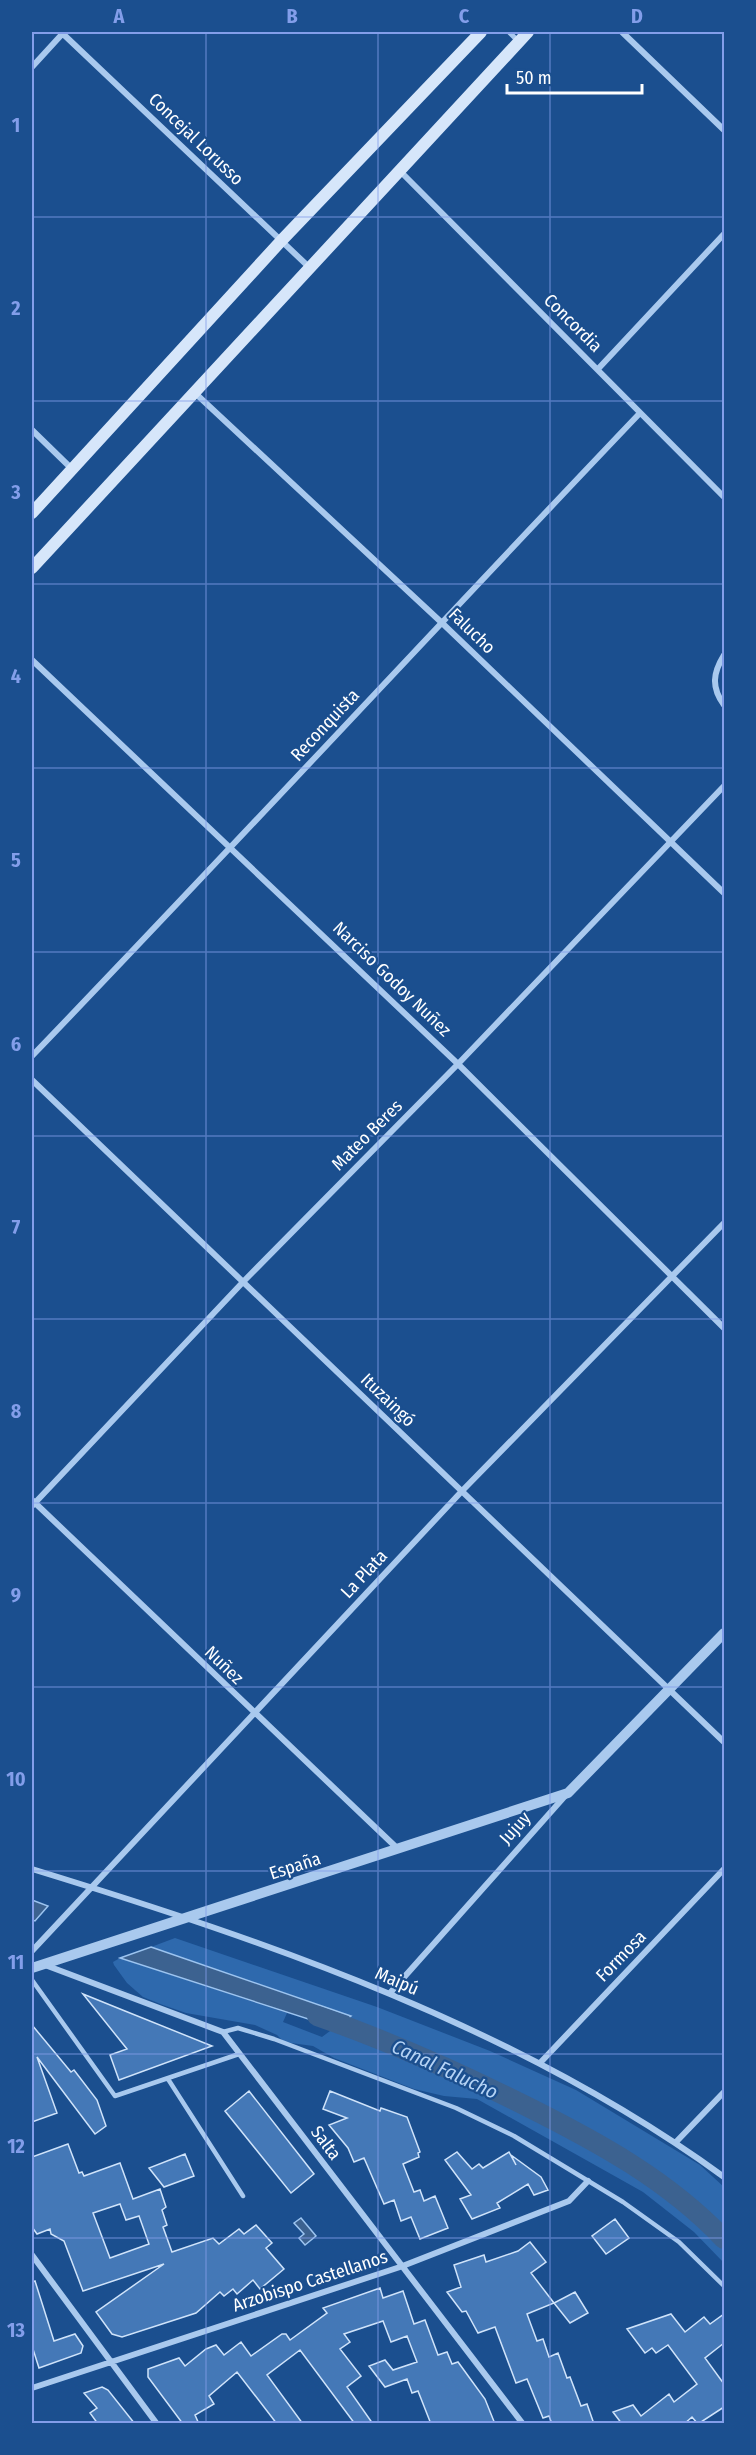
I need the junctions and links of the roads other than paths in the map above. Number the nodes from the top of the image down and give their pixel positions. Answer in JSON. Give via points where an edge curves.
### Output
{"nodes":[{"id":1,"x":63,"y":32,"type":"edge"},
{"id":2,"x":481,"y":32,"type":"edge"},
{"id":3,"x":509,"y":32,"type":"edge"},
{"id":4,"x":528,"y":32,"type":"edge"},
{"id":5,"x":622,"y":32,"type":"edge"},
{"id":6,"x":519,"y":41,"type":"junction"},
{"id":7,"x":32,"y":67,"type":"edge"},
{"id":8,"x":724,"y":130,"type":"edge"},
{"id":9,"x":400,"y":171,"type":"junction"},
{"id":10,"x":724,"y":234,"type":"edge"},
{"id":11,"x":282,"y":241,"type":"junction"},
{"id":12,"x":310,"y":268,"type":"junction"},
{"id":13,"x":598,"y":369,"type":"junction"},
{"id":14,"x":195,"y":393,"type":"junction"},
{"id":15,"x":640,"y":414,"type":"junction"},
{"id":16,"x":32,"y":430,"type":"edge"},
{"id":17,"x":72,"y":469,"type":"junction"},
{"id":18,"x":724,"y":497,"type":"edge"},
{"id":19,"x":32,"y":513,"type":"edge"},
{"id":20,"x":32,"y":568,"type":"edge"},
{"id":21,"x":441,"y":622,"type":"junction"},
{"id":22,"x":724,"y":655,"type":"edge"},
{"id":23,"x":32,"y":660,"type":"edge"},
{"id":24,"x":724,"y":705,"type":"edge"},
{"id":25,"x":724,"y":786,"type":"edge"},
{"id":26,"x":671,"y":841,"type":"junction"},
{"id":27,"x":232,"y":848,"type":"junction"},
{"id":28,"x":724,"y":893,"type":"edge"},
{"id":29,"x":32,"y":1056,"type":"edge"},
{"id":30,"x":458,"y":1064,"type":"junction"},
{"id":31,"x":32,"y":1080,"type":"edge"},
{"id":32,"x":724,"y":1223,"type":"edge"},
{"id":33,"x":671,"y":1277,"type":"junction"},
{"id":34,"x":243,"y":1282,"type":"junction"},
{"id":35,"x":724,"y":1328,"type":"edge"},
{"id":36,"x":462,"y":1491,"type":"junction"},
{"id":37,"x":32,"y":1503,"type":"edge"},
{"id":38,"x":724,"y":1632,"type":"edge"},
{"id":39,"x":669,"y":1689,"type":"junction"},
{"id":40,"x":254,"y":1714,"type":"junction"},
{"id":41,"x":724,"y":1742,"type":"edge"},
{"id":42,"x":568,"y":1793,"type":"junction"},
{"id":43,"x":398,"y":1849,"type":"junction"},
{"id":44,"x":32,"y":1869,"type":"edge"},
{"id":45,"x":724,"y":1869,"type":"edge"},
{"id":46,"x":89,"y":1887,"type":"junction"},
{"id":47,"x":188,"y":1919,"type":"junction"},
{"id":48,"x":32,"y":1951,"type":"edge"},
{"id":49,"x":43,"y":1964,"type":"junction"},
{"id":50,"x":32,"y":1968,"type":"edge"},
{"id":51,"x":32,"y":1980,"type":"edge"},
{"id":52,"x":390,"y":1993,"type":"junction"},
{"id":53,"x":223,"y":2032,"type":"junction"},
{"id":54,"x":239,"y":2054,"type":"junction"},
{"id":55,"x":540,"y":2063,"type":"junction"},
{"id":56,"x":168,"y":2079,"type":"junction"},
{"id":57,"x":724,"y":2092,"type":"edge"},
{"id":58,"x":676,"y":2142,"type":"junction"},
{"id":59,"x":724,"y":2177,"type":"edge"},
{"id":60,"x":588,"y":2181,"type":"junction"},
{"id":61,"x":243,"y":2196,"type":"dead end"},
{"id":62,"x":32,"y":2255,"type":"edge"},
{"id":63,"x":400,"y":2267,"type":"junction"},
{"id":64,"x":724,"y":2286,"type":"edge"},
{"id":65,"x":111,"y":2363,"type":"junction"},
{"id":66,"x":32,"y":2388,"type":"edge"},
{"id":67,"x":157,"y":2424,"type":"edge"},
{"id":68,"x":523,"y":2424,"type":"edge"}],
"edges":[{"from":1,"to":7,"type":"street"},
{"from":1,"to":11,"type":"street","name":"Concejal Lorusso"},
{"from":2,"to":11,"type":"main road"},
{"from":3,"to":6,"type":"street"},
{"from":4,"to":6,"type":"main road"},
{"from":5,"to":8,"type":"street"},
{"from":6,"to":9,"type":"main road"},
{"from":9,"to":12,"type":"main road"},
{"from":9,"to":13,"type":"street","name":"Concordia"},
{"from":10,"to":13,"type":"street"},
{"from":11,"to":12,"type":"street","name":"Concejal Lorusso"},
{"from":11,"to":17,"type":"main road"},
{"from":12,"to":14,"type":"main road"},
{"from":13,"to":15,"type":"street","name":"Concordia"},
{"from":14,"to":20,"type":"main road"},
{"from":14,"to":21,"type":"street","name":"Falucho"},
{"from":15,"to":18,"type":"street","name":"Concordia"},
{"from":15,"to":21,"type":"street","name":"Reconquista"},
{"from":16,"to":17,"type":"street"},
{"from":17,"to":19,"type":"main road"},
{"from":21,"to":26,"type":"street","name":"Falucho"},
{"from":21,"to":27,"type":"street","name":"Reconquista"},
{"from":22,"to":24,"type":"street","via":[[714,670],[716,693]]},
{"from":23,"to":27,"type":"street","name":"Narciso Godoy Nuñez"},
{"from":25,"to":26,"type":"street","name":"Mateo Beres"},
{"from":26,"to":28,"type":"street","name":"Falucho"},
{"from":26,"to":30,"type":"street","name":"Mateo Beres"},
{"from":27,"to":29,"type":"street","name":"Reconquista"},
{"from":27,"to":30,"type":"street","name":"Narciso Godoy Nuñez"},
{"from":30,"to":33,"type":"street","name":"Narciso Godoy Nuñez"},
{"from":30,"to":34,"type":"street","name":"Mateo Beres"},
{"from":31,"to":34,"type":"street","name":"Ituzaingó"},
{"from":32,"to":33,"type":"street","name":"La Plata"},
{"from":33,"to":35,"type":"street","name":"Narciso Godoy Nuñez"},
{"from":33,"to":36,"type":"street","name":"La Plata"},
{"from":34,"to":36,"type":"street","name":"Ituzaingó"},
{"from":34,"to":37,"type":"street","name":"Mateo Beres"},
{"from":36,"to":39,"type":"street","name":"Ituzaingó"},
{"from":36,"to":40,"type":"street","name":"La Plata"},
{"from":37,"to":40,"type":"street","name":"Nuñez"},
{"from":38,"to":39,"type":"street","name":"Jujuy"},
{"from":39,"to":41,"type":"street","name":"Ituzaingó"},
{"from":39,"to":42,"type":"street","name":"Jujuy"},
{"from":40,"to":43,"type":"street","name":"Nuñez"},
{"from":40,"to":46,"type":"street","name":"La Plata"},
{"from":42,"to":43,"type":"street","name":"España"},
{"from":42,"to":52,"type":"street","name":"Jujuy"},
{"from":43,"to":47,"type":"street","name":"España"},
{"from":44,"to":46,"type":"street","name":"Maipú"},
{"from":45,"to":55,"type":"street","name":"Formosa"},
{"from":46,"to":47,"type":"street","name":"Maipú"},
{"from":46,"to":48,"type":"street","name":"La Plata"},
{"from":47,"to":49,"type":"street","name":"España"},
{"from":47,"to":52,"type":"street","name":"Maipú"},
{"from":49,"to":50,"type":"street","name":"España"},
{"from":49,"to":53,"type":"street"},
{"from":51,"to":56,"type":"lane","via":[[115,2096]]},
{"from":52,"to":55,"type":"street","name":"Maipú"},
{"from":53,"to":54,"type":"street","name":"Salta"},
{"from":53,"to":60,"type":"lane","via":[[238,2028],[274,2039],[456,2108],[514,2136]]},
{"from":54,"to":56,"type":"lane"},
{"from":54,"to":63,"type":"street","name":"Salta"},
{"from":55,"to":58,"type":"street","name":"Maipú"},
{"from":56,"to":61,"type":"lane"},
{"from":57,"to":58,"type":"street"},
{"from":58,"to":59,"type":"street","name":"Maipú"},
{"from":60,"to":63,"type":"street","name":"Arzobispo Castellanos","via":[[569,2201]]},
{"from":60,"to":64,"type":"lane","via":[[679,2242]]},
{"from":62,"to":65,"type":"street"},
{"from":63,"to":65,"type":"street","name":"Arzobispo Castellanos"},
{"from":63,"to":68,"type":"street","name":"Salta"},
{"from":65,"to":66,"type":"street","name":"Arzobispo Castellanos"},
{"from":65,"to":67,"type":"street"}]}
